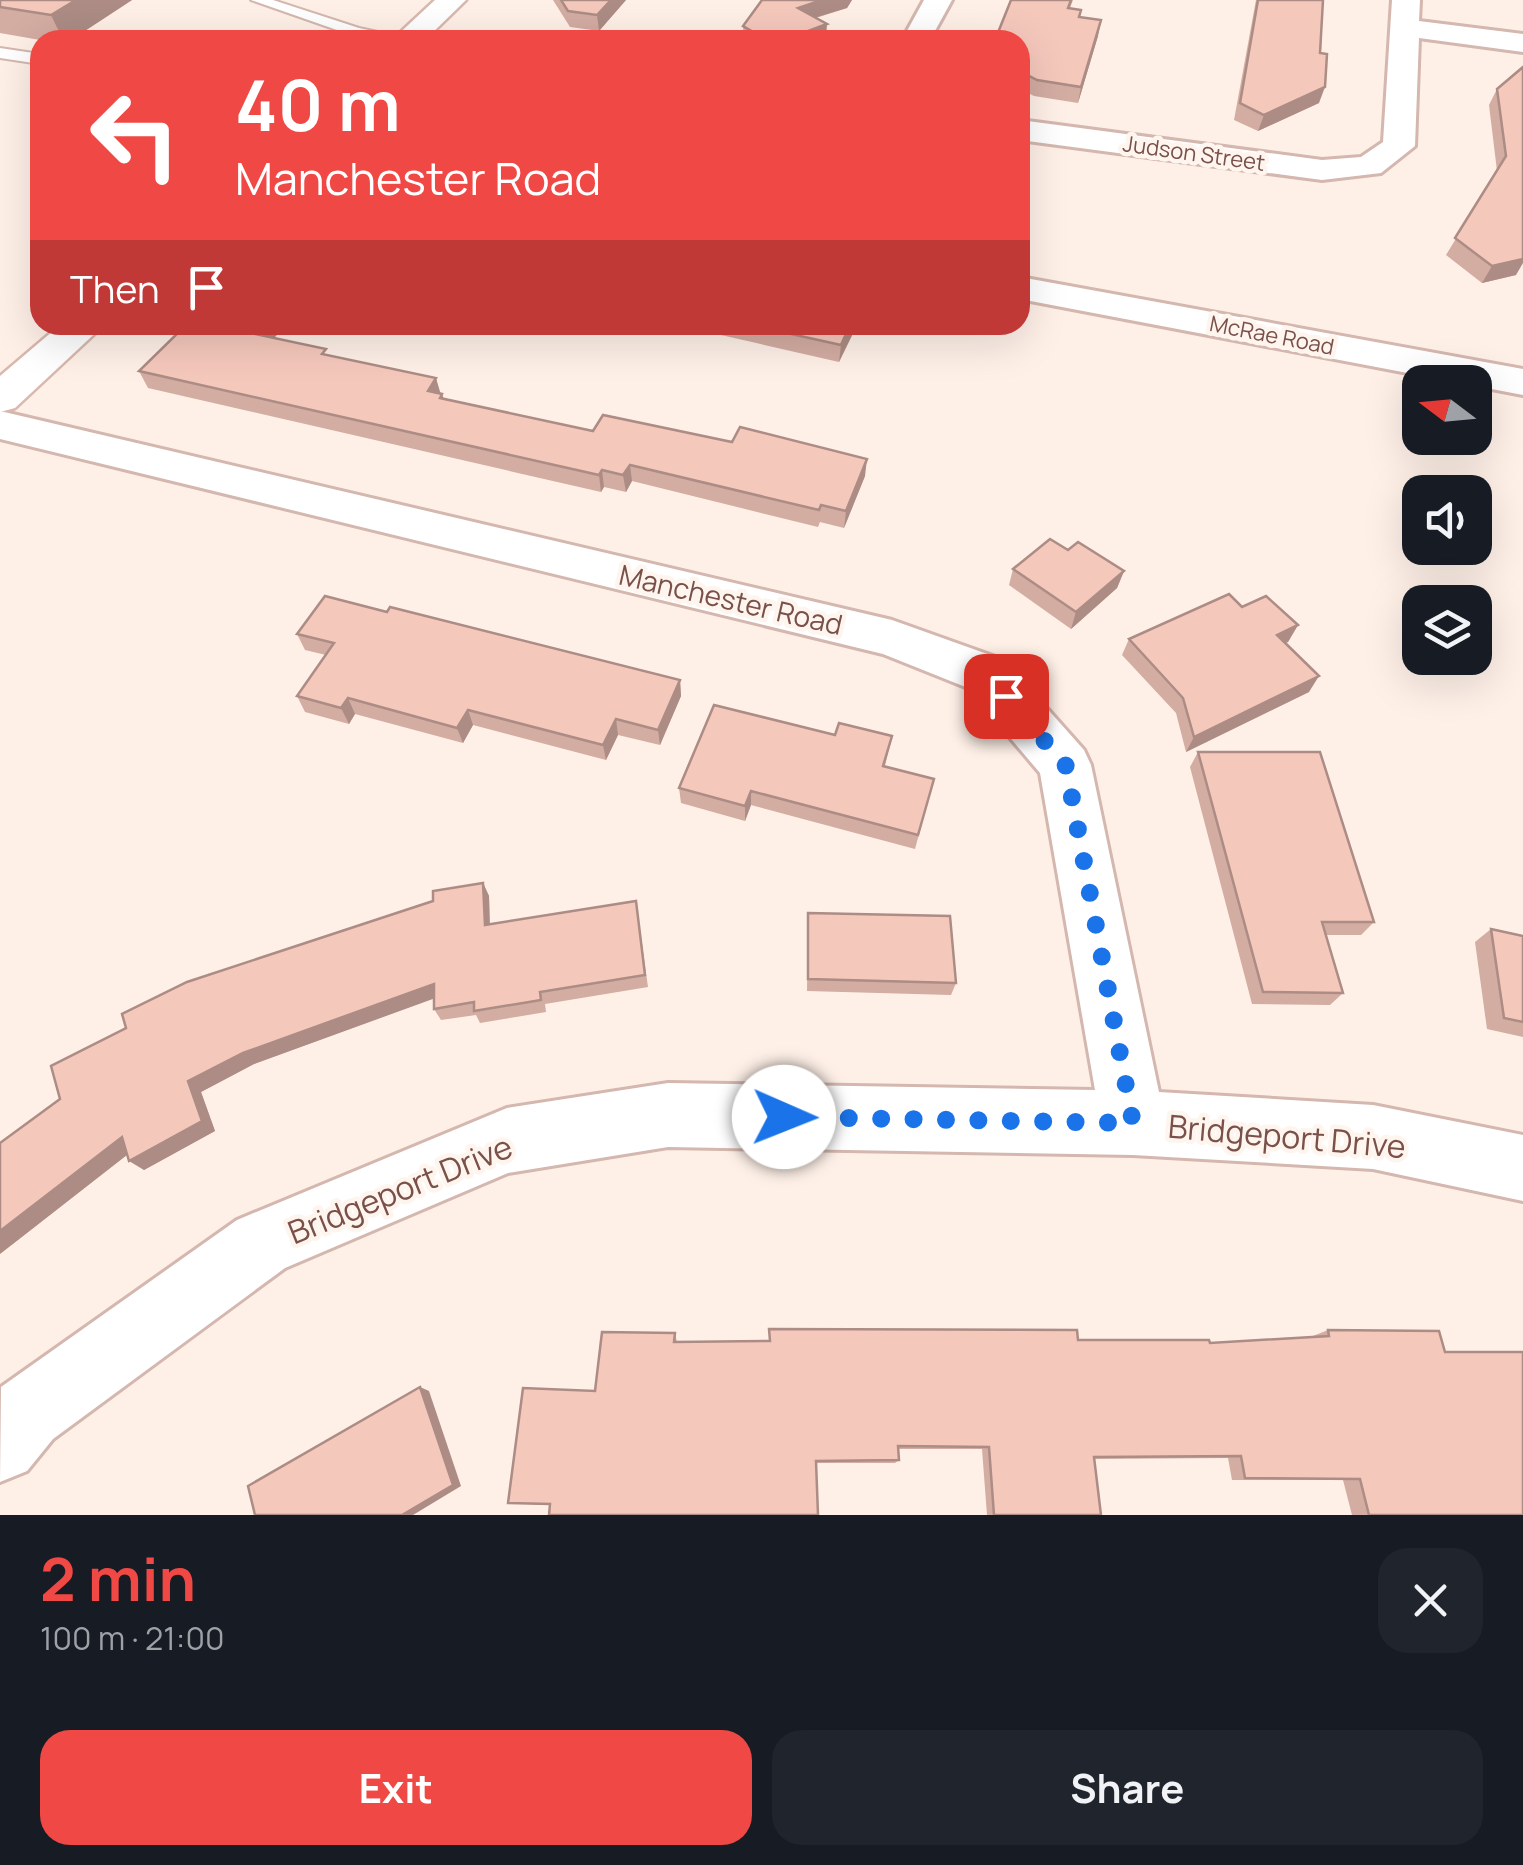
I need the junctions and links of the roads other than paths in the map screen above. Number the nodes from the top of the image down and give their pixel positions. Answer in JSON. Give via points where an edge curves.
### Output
{"nodes":[{"id":1,"x":258,"y":0,"type":"edge"},
{"id":2,"x":452,"y":0,"type":"edge"},
{"id":3,"x":938,"y":0,"type":"edge"},
{"id":4,"x":1406,"y":14,"type":"edge"},
{"id":5,"x":351,"y":30,"type":"edge"},
{"id":6,"x":419,"y":30,"type":"edge"},
{"id":7,"x":922,"y":30,"type":"edge"},
{"id":8,"x":1523,"y":44,"type":"edge"},
{"id":9,"x":0,"y":54,"type":"edge"},
{"id":10,"x":30,"y":58,"type":"edge"},
{"id":11,"x":1030,"y":131,"type":"edge"},
{"id":12,"x":1030,"y":290,"type":"edge"},
{"id":13,"x":72,"y":335,"type":"edge"},
{"id":14,"x":1523,"y":382,"type":"edge"},
{"id":15,"x":0,"y":398,"type":"edge"},
{"id":16,"x":0,"y":425,"type":"edge"},
{"id":17,"x":1133,"y":1123,"type":"junction"},
{"id":18,"x":1523,"y":1168,"type":"edge"},
{"id":19,"x":0,"y":1444,"type":"edge"}],
"edges":[{"from":1,"to":5,"type":"lane"},
{"from":2,"to":6,"type":"street"},
{"from":3,"to":7,"type":"street"},
{"from":4,"to":8,"type":"street"},
{"from":4,"to":11,"type":"street","name":"Judson Street","via":[[1399,146],[1369,166],[1322,170]]},
{"from":9,"to":10,"type":"lane"},
{"from":12,"to":14,"type":"street","name":"McRae Road"},
{"from":13,"to":15,"type":"street"},
{"from":16,"to":17,"type":"street","name":"Manchester Road","via":[[892,638],[986,674],[1066,766]]},
{"from":17,"to":18,"type":"street","name":"Bridgeport Drive","via":[[1372,1137]]},
{"from":17,"to":19,"type":"street","name":"Bridgeport Drive","via":[[668,1114],[507,1142],[260,1244],[27,1413]]}]}
